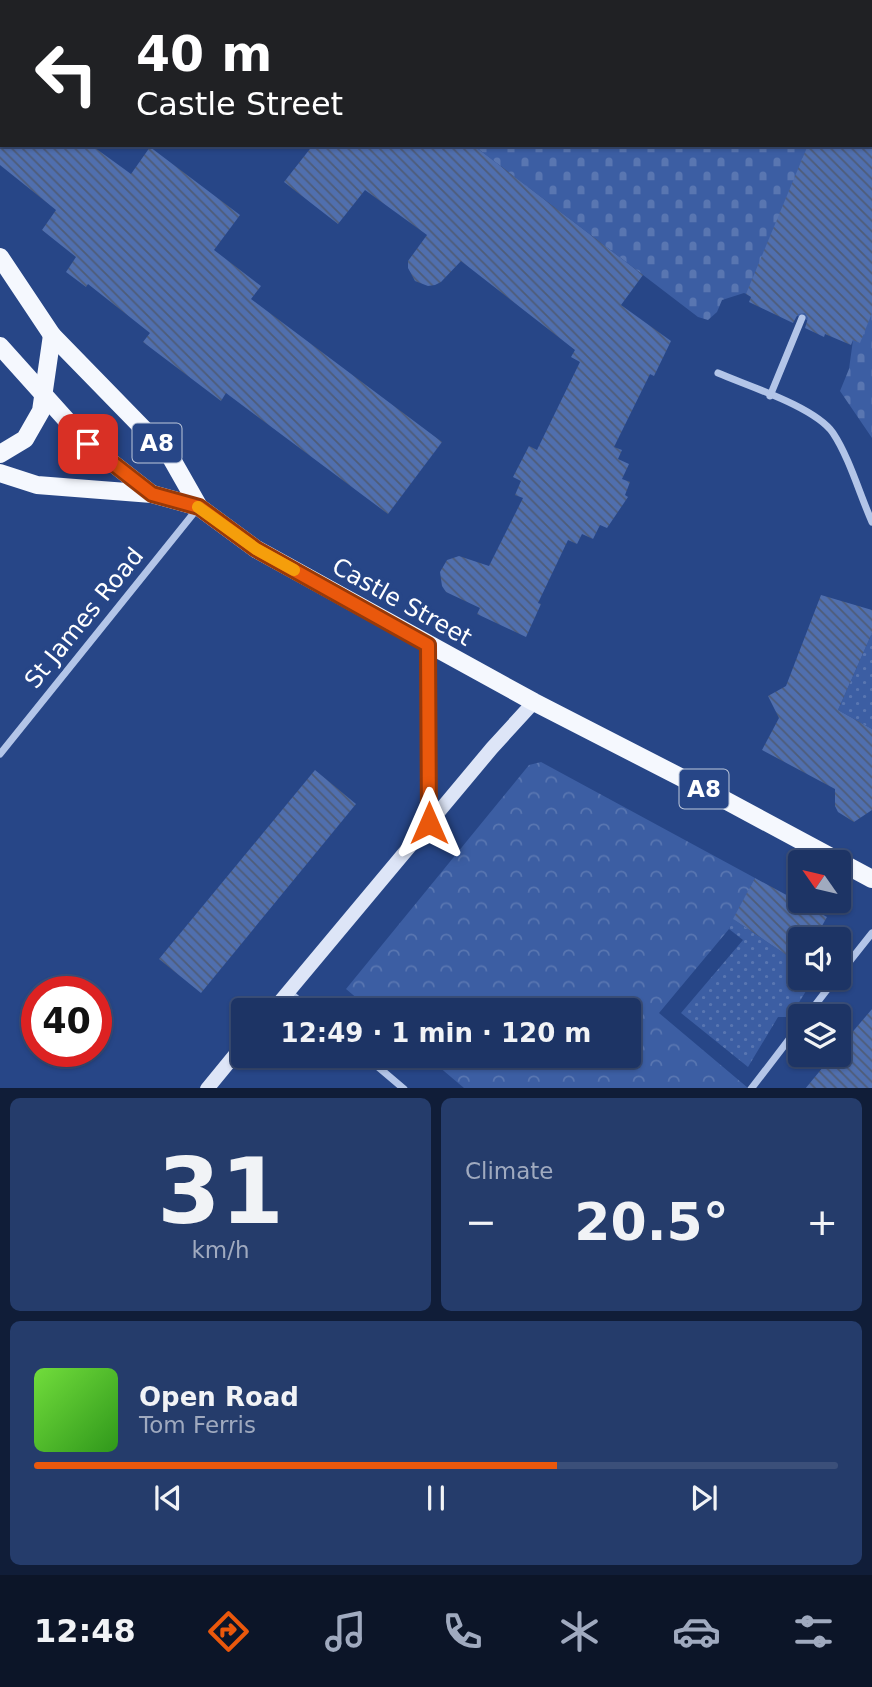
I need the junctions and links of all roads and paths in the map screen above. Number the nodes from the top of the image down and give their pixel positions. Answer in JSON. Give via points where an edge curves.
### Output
{"nodes":[{"id":1,"x":0,"y":257,"type":"edge"},
{"id":2,"x":802,"y":318,"type":"dead end"},
{"id":3,"x":52,"y":335,"type":"junction"},
{"id":4,"x":0,"y":346,"type":"edge"},
{"id":5,"x":718,"y":373,"type":"dead end"},
{"id":6,"x":44,"y":396,"type":"junction"},
{"id":7,"x":770,"y":396,"type":"junction"},
{"id":8,"x":0,"y":454,"type":"edge"},
{"id":9,"x":0,"y":473,"type":"edge"},
{"id":10,"x":152,"y":494,"type":"junction"},
{"id":11,"x":199,"y":507,"type":"junction"},
{"id":12,"x":872,"y":522,"type":"edge"},
{"id":13,"x":428,"y":645,"type":"junction"},
{"id":14,"x":534,"y":702,"type":"junction"},
{"id":15,"x":0,"y":754,"type":"edge"},
{"id":16,"x":429,"y":823,"type":"junction"},
{"id":17,"x":872,"y":879,"type":"edge"},
{"id":18,"x":872,"y":933,"type":"edge"},
{"id":19,"x":851,"y":959,"type":"edge"},
{"id":20,"x":827,"y":990,"type":"edge"},
{"id":21,"x":288,"y":991,"type":"junction"},
{"id":22,"x":282,"y":998,"type":"edge"},
{"id":23,"x":296,"y":998,"type":"edge"},
{"id":24,"x":816,"y":1004,"type":"edge"},
{"id":25,"x":788,"y":1040,"type":"edge"},
{"id":26,"x":231,"y":1059,"type":"edge"},
{"id":27,"x":380,"y":1068,"type":"edge"},
{"id":28,"x":207,"y":1088,"type":"edge"},
{"id":29,"x":404,"y":1088,"type":"edge"},
{"id":30,"x":751,"y":1088,"type":"edge"}],
"edges":[{"from":1,"to":3,"type":"main road","name":"Castle Street","number":"A8"},
{"from":2,"to":7,"type":"street"},
{"from":3,"to":6,"type":"main road"},
{"from":3,"to":11,"type":"main road","name":"Castle Street","number":"A8","via":[[170,456]]},
{"from":4,"to":6,"type":"main road"},
{"from":5,"to":7,"type":"street"},
{"from":6,"to":8,"type":"main road","via":[[25,439]]},
{"from":6,"to":10,"type":"main road","via":[[88,444]]},
{"from":7,"to":12,"type":"street","via":[[811,414],[832,432]]},
{"from":9,"to":10,"type":"main road","via":[[37,485]]},
{"from":10,"to":11,"type":"main road"},
{"from":11,"to":13,"type":"main road","name":"Castle Street","number":"A8","via":[[256,549]]},
{"from":11,"to":15,"type":"street","name":"St James Road"},
{"from":13,"to":14,"type":"main road","name":"Castle Street","number":"A8"},
{"from":13,"to":16,"type":"street"},
{"from":14,"to":16,"type":"street"},
{"from":14,"to":17,"type":"main road","name":"Castle Street","number":"A8"},
{"from":16,"to":21,"type":"street"},
{"from":18,"to":19,"type":"street"},
{"from":20,"to":24,"type":"street"},
{"from":21,"to":22,"type":"street"},
{"from":21,"to":23,"type":"street"},
{"from":25,"to":30,"type":"street"},
{"from":26,"to":28,"type":"street"},
{"from":27,"to":29,"type":"street"}]}
